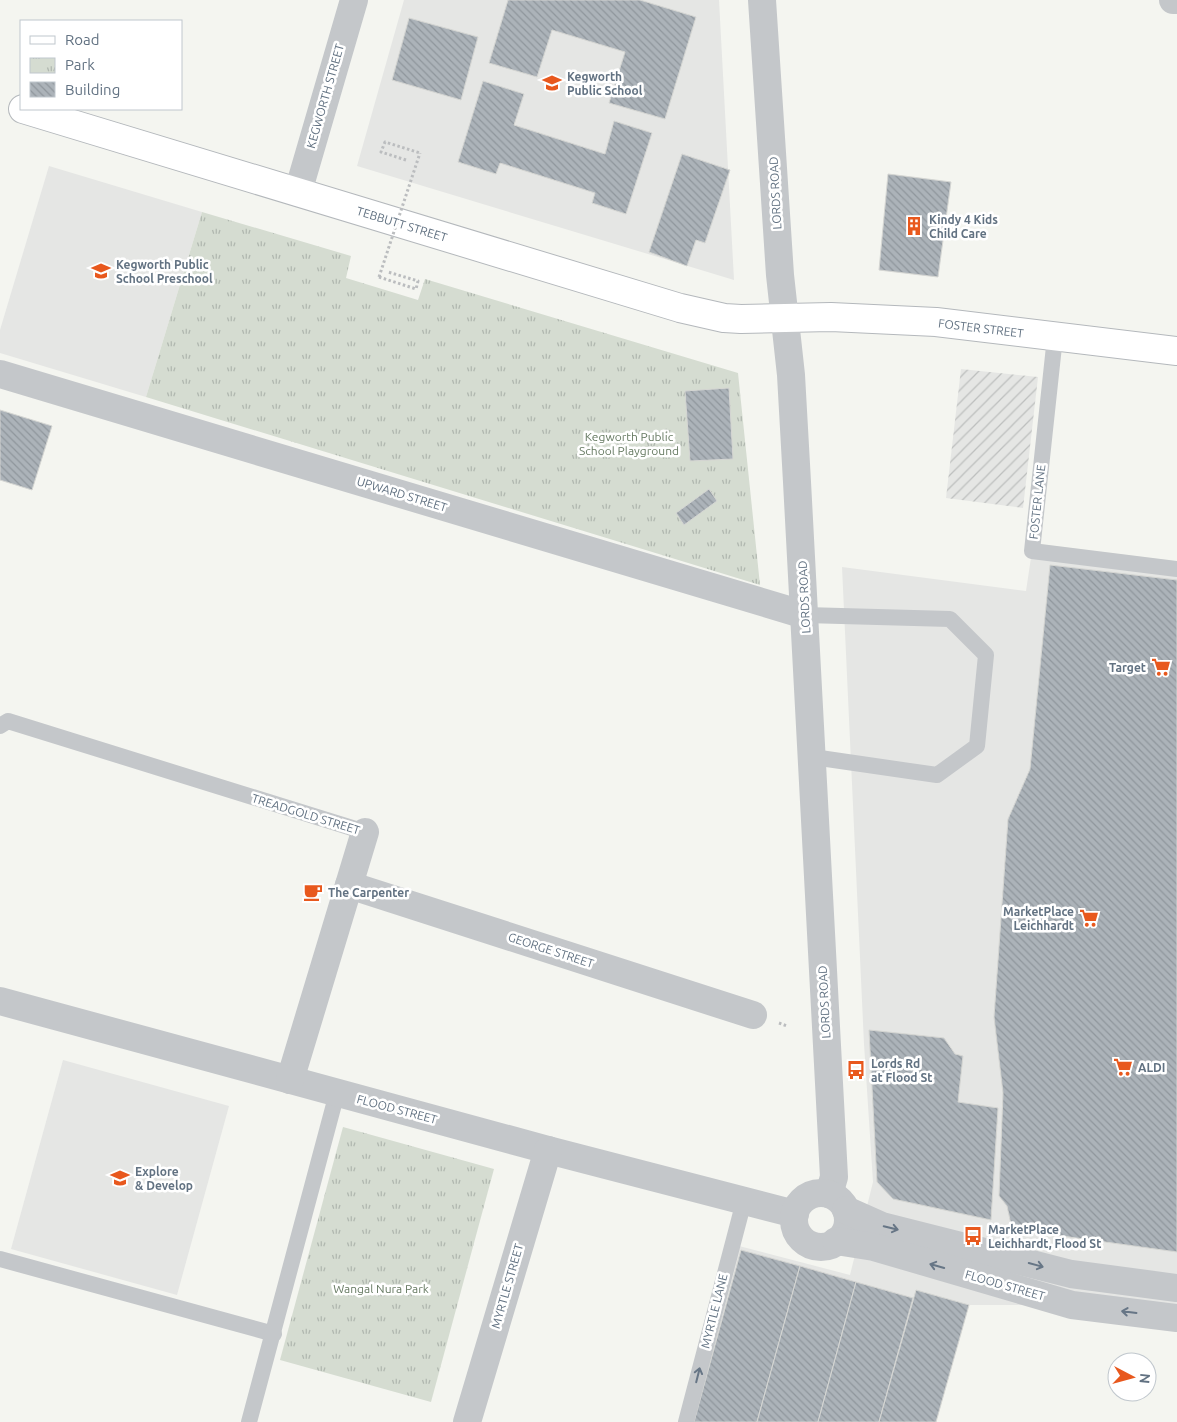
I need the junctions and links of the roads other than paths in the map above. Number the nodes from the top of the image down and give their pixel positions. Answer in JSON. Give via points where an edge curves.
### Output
{"nodes":[{"id":1,"x":354,"y":0,"type":"edge"},
{"id":2,"x":762,"y":0,"type":"edge"},
{"id":3,"x":1173,"y":0,"type":"edge"},
{"id":4,"x":1177,"y":0,"type":"edge"},
{"id":5,"x":0,"y":102,"type":"edge"},
{"id":6,"x":20,"y":108,"type":"edge"},
{"id":7,"x":25,"y":110,"type":"edge"},
{"id":8,"x":298,"y":192,"type":"junction"},
{"id":9,"x":784,"y":319,"type":"junction"},
{"id":10,"x":1055,"y":337,"type":"junction"},
{"id":11,"x":1177,"y":351,"type":"edge"},
{"id":12,"x":0,"y":374,"type":"edge"},
{"id":13,"x":1177,"y":569,"type":"edge"},
{"id":14,"x":804,"y":615,"type":"junction"},
{"id":15,"x":0,"y":726,"type":"edge"},
{"id":16,"x":812,"y":757,"type":"junction"},
{"id":17,"x":365,"y":832,"type":"joint"},
{"id":18,"x":349,"y":885,"type":"junction"},
{"id":19,"x":0,"y":1001,"type":"edge"},
{"id":20,"x":752,"y":1014,"type":"dead end"},
{"id":21,"x":290,"y":1080,"type":"junction"},
{"id":22,"x":337,"y":1093,"type":"junction"},
{"id":23,"x":548,"y":1150,"type":"junction"},
{"id":24,"x":744,"y":1201,"type":"junction"},
{"id":25,"x":837,"y":1202,"type":"junction"},
{"id":26,"x":794,"y":1214,"type":"junction"},
{"id":27,"x":836,"y":1241,"type":"junction"},
{"id":28,"x":0,"y":1259,"type":"edge"},
{"id":29,"x":1177,"y":1288,"type":"edge"},
{"id":30,"x":1177,"y":1318,"type":"edge"},
{"id":31,"x":274,"y":1334,"type":"junction"},
{"id":32,"x":249,"y":1422,"type":"edge"},
{"id":33,"x":467,"y":1422,"type":"edge"},
{"id":34,"x":686,"y":1422,"type":"edge"}],
"edges":[{"from":1,"to":8,"type":"street","name":"KEGWORTH STREET"},
{"from":2,"to":9,"type":"street","name":"LORDS ROAD"},
{"from":3,"to":4,"type":"street"},
{"from":5,"to":6,"type":"main road","name":"TEBBUTT STREET"},
{"from":7,"to":8,"type":"main road","name":"TEBBUTT STREET"},
{"from":8,"to":9,"type":"main road","name":"TEBBUTT STREET","via":[[680,308],[724,318]]},
{"from":9,"to":10,"type":"main road","name":"FOSTER STREET","via":[[880,318]]},
{"from":9,"to":14,"type":"street","name":"LORDS ROAD","via":[[791,375]]},
{"from":10,"to":11,"type":"main road","name":"FOSTER STREET"},
{"from":10,"to":13,"type":"lane","name":"FOSTER LANE","via":[[1032,551]]},
{"from":12,"to":14,"type":"street","name":"UPWARD STREET"},
{"from":14,"to":16,"type":"street","name":"LORDS ROAD"},
{"from":14,"to":16,"type":"lane","via":[[950,619],[986,655],[977,746],[938,775]]},
{"from":15,"to":17,"type":"lane","name":"TREADGOLD STREET","via":[[8,722]]},
{"from":16,"to":25,"type":"street","name":"LORDS ROAD"},
{"from":17,"to":18,"type":"street","name":"TREADGOLD STREET"},
{"from":18,"to":20,"type":"street","name":"GEORGE STREET"},
{"from":18,"to":21,"type":"street","name":"TREADGOLD STREET"},
{"from":19,"to":21,"type":"street","name":"FLOOD STREET"},
{"from":21,"to":22,"type":"street","name":"FLOOD STREET"},
{"from":22,"to":23,"type":"street","name":"FLOOD STREET"},
{"from":22,"to":31,"type":"lane"},
{"from":23,"to":24,"type":"street","name":"FLOOD STREET"},
{"from":23,"to":33,"type":"street","name":"MYRTLE STREET"},
{"from":24,"to":26,"type":"street","name":"FLOOD STREET"},
{"from":34,"to":24,"type":"lane","name":"MYRTLE LANE","one_way":true},
{"from":25,"to":26,"type":"street","via":[[814,1194],[807,1196]]},
{"from":25,"to":27,"type":"street","via":[[846,1227]]},
{"from":25,"to":29,"type":"street","name":"FLOOD STREET","one_way":true,"via":[[882,1226],[1071,1274]]},
{"from":26,"to":27,"type":"street","via":[[796,1230],[806,1242],[821,1246]]},
{"from":30,"to":27,"type":"street","name":"FLOOD STREET","one_way":true,"via":[[1072,1305],[874,1247]]},
{"from":28,"to":31,"type":"lane"},
{"from":31,"to":32,"type":"lane"}]}
